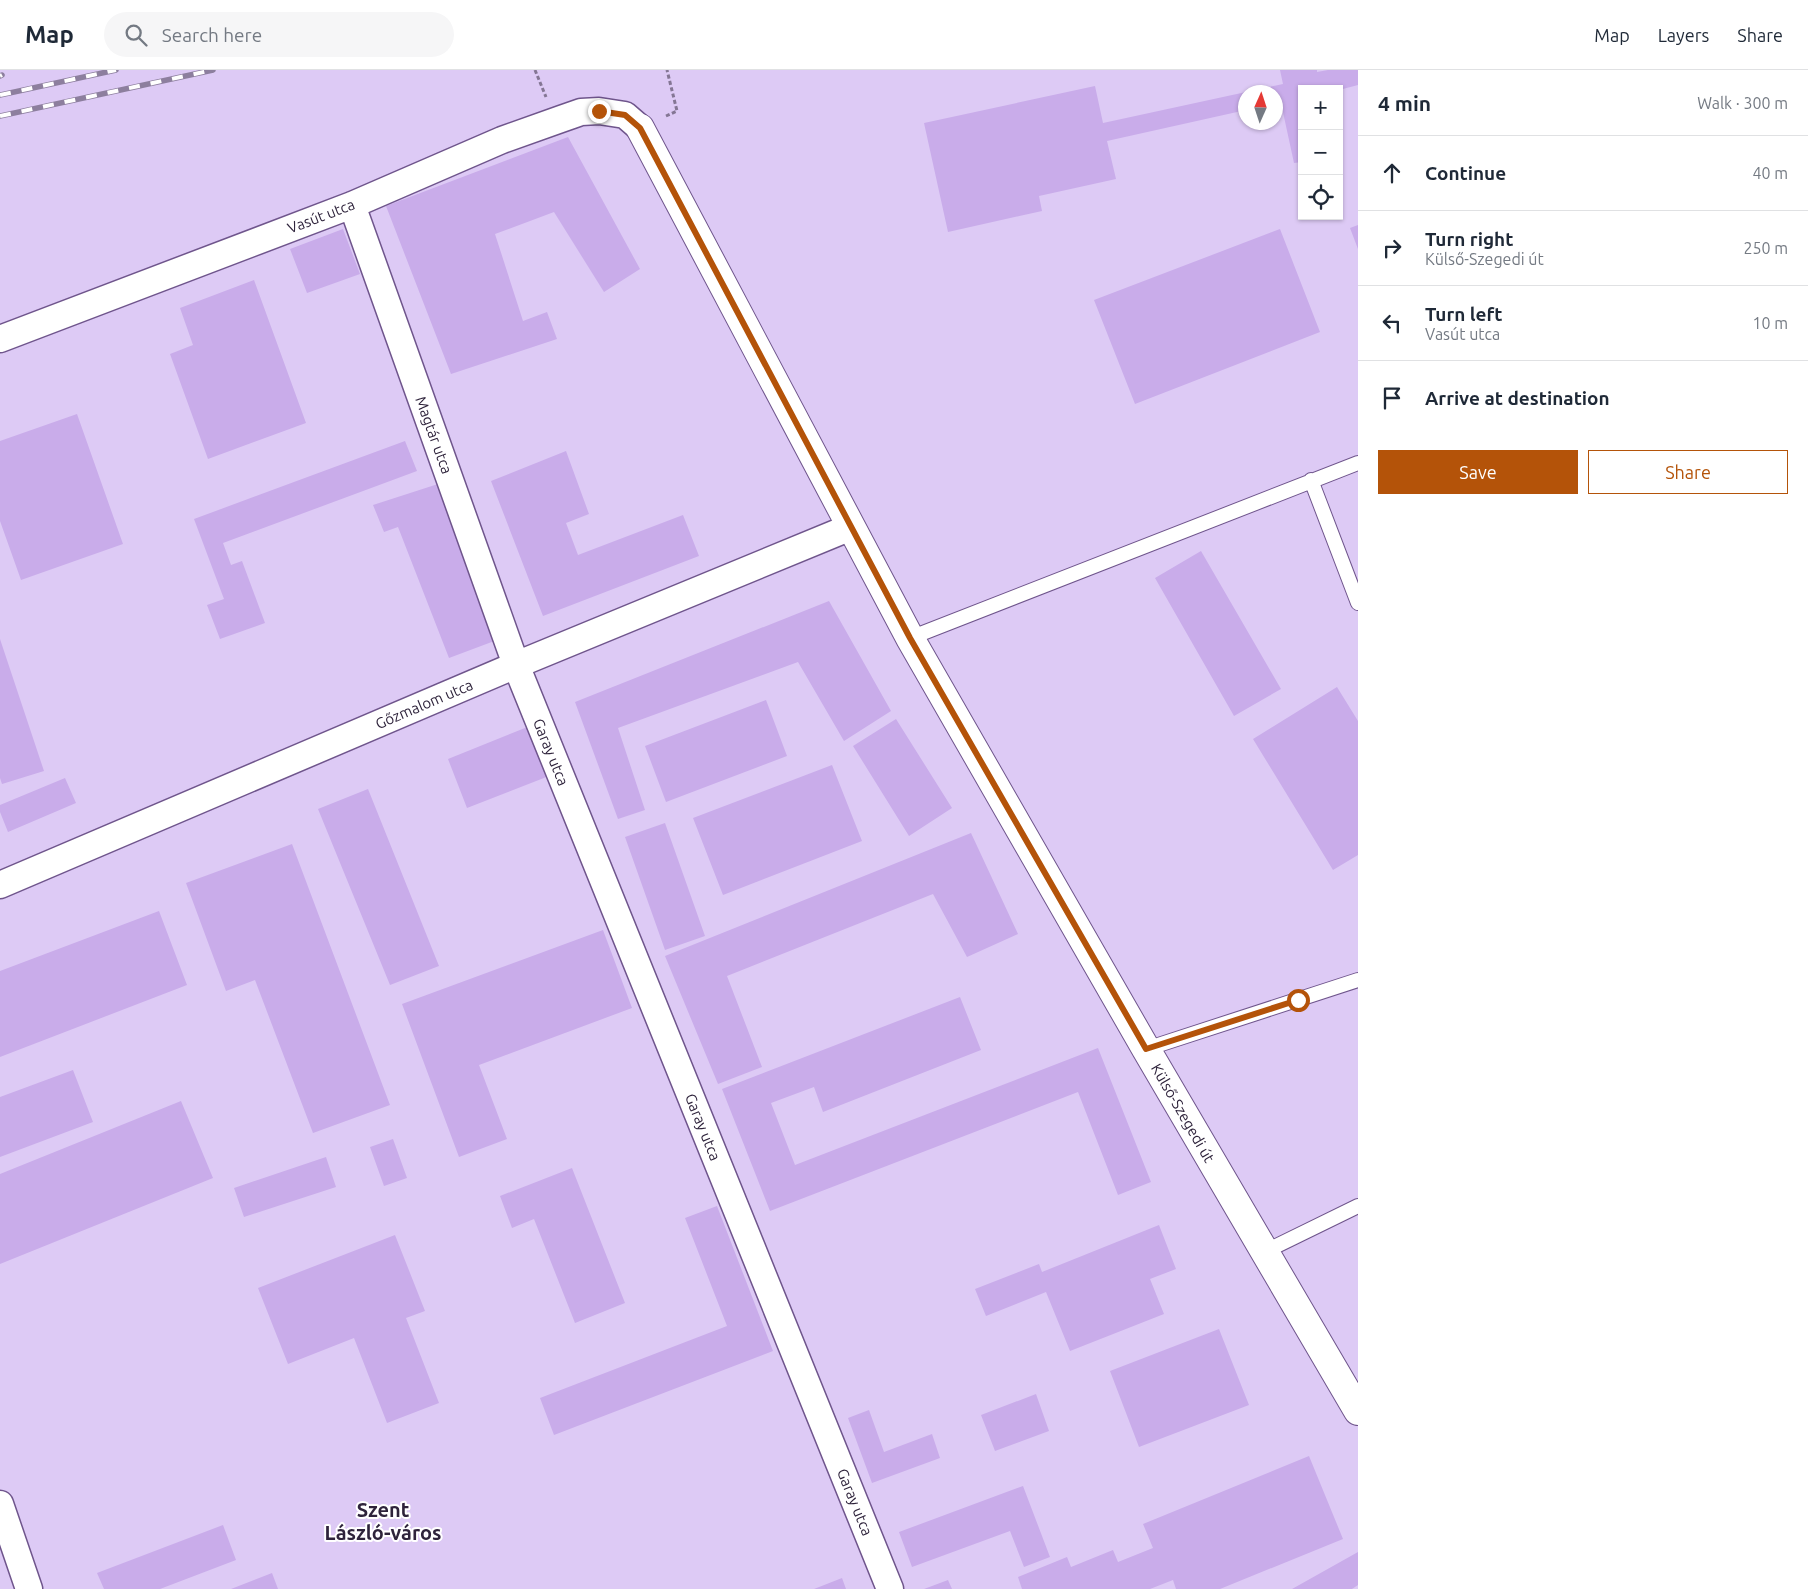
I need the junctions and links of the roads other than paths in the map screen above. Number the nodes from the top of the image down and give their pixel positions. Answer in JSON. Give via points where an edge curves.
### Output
{"nodes":[{"id":1,"x":640,"y":128,"type":"joint"},
{"id":2,"x":352,"y":205,"type":"junction"},
{"id":3,"x":0,"y":339,"type":"edge"},
{"id":4,"x":1358,"y":463,"type":"edge"},
{"id":5,"x":1311,"y":480,"type":"junction"},
{"id":6,"x":851,"y":527,"type":"junction"},
{"id":7,"x":1358,"y":603,"type":"edge"},
{"id":8,"x":910,"y":638,"type":"junction"},
{"id":9,"x":516,"y":665,"type":"junction"},
{"id":10,"x":0,"y":886,"type":"edge"},
{"id":11,"x":1358,"y":980,"type":"edge"},
{"id":12,"x":1146,"y":1049,"type":"junction"},
{"id":13,"x":1358,"y":1206,"type":"edge"},
{"id":14,"x":1264,"y":1252,"type":"junction"},
{"id":15,"x":1358,"y":1411,"type":"edge"},
{"id":16,"x":0,"y":1504,"type":"edge"},
{"id":17,"x":29,"y":1589,"type":"edge"},
{"id":18,"x":890,"y":1589,"type":"edge"}],
"edges":[{"from":1,"to":2,"type":"street","name":"Vasút utca","via":[[625,115],[581,112],[502,140]]},
{"from":1,"to":6,"type":"street","name":"Külső-Szegedi út"},
{"from":2,"to":3,"type":"street","name":"Vasút utca"},
{"from":2,"to":9,"type":"street","name":"Magtár utca"},
{"from":4,"to":5,"type":"lane"},
{"from":5,"to":7,"type":"lane"},
{"from":5,"to":8,"type":"lane"},
{"from":6,"to":8,"type":"street","name":"Külső-Szegedi út"},
{"from":6,"to":9,"type":"street","name":"Gőzmalom utca"},
{"from":8,"to":12,"type":"street","name":"Külső-Szegedi út"},
{"from":9,"to":10,"type":"street","name":"Gőzmalom utca"},
{"from":9,"to":18,"type":"street","name":"Garay utca"},
{"from":11,"to":12,"type":"lane"},
{"from":12,"to":14,"type":"street","name":"Külső-Szegedi út"},
{"from":13,"to":14,"type":"lane"},
{"from":14,"to":15,"type":"street","name":"Külső-Szegedi út"},
{"from":16,"to":17,"type":"street"}]}
